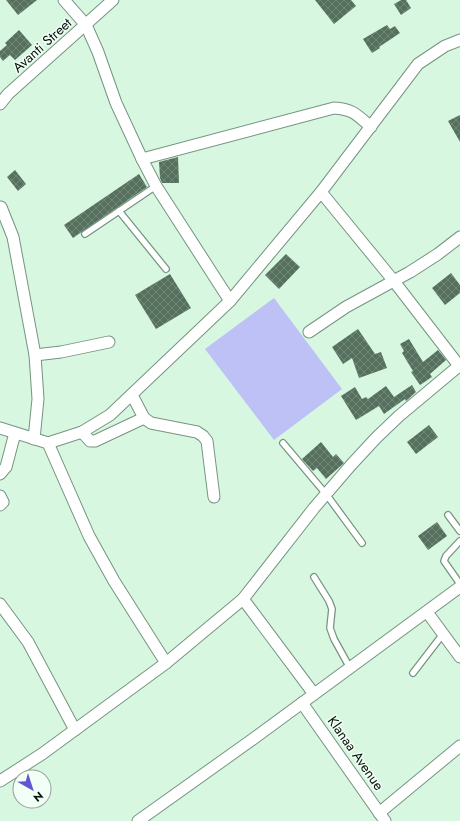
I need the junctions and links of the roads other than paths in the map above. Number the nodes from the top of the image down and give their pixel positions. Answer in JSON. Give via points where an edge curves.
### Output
{"nodes":[{"id":1,"x":64,"y":0,"type":"edge"},
{"id":2,"x":113,"y":0,"type":"edge"},
{"id":3,"x":86,"y":25,"type":"junction"},
{"id":4,"x":460,"y":40,"type":"edge"},
{"id":5,"x":0,"y":104,"type":"edge"},
{"id":6,"x":371,"y":127,"type":"junction"},
{"id":7,"x":142,"y":159,"type":"junction"},
{"id":8,"x":156,"y":186,"type":"junction"},
{"id":9,"x":321,"y":192,"type":"junction"},
{"id":10,"x":1,"y":207,"type":"dead end"},
{"id":11,"x":119,"y":211,"type":"junction"},
{"id":12,"x":85,"y":234,"type":"dead end"},
{"id":13,"x":460,"y":237,"type":"edge"},
{"id":14,"x":166,"y":269,"type":"dead end"},
{"id":15,"x":393,"y":280,"type":"junction"},
{"id":16,"x":230,"y":301,"type":"junction"},
{"id":17,"x":309,"y":332,"type":"dead end"},
{"id":18,"x":109,"y":342,"type":"dead end"},
{"id":19,"x":35,"y":355,"type":"junction"},
{"id":20,"x":460,"y":366,"type":"edge"},
{"id":21,"x":132,"y":395,"type":"junction"},
{"id":22,"x":144,"y":418,"type":"junction"},
{"id":23,"x":0,"y":428,"type":"edge"},
{"id":24,"x":82,"y":432,"type":"junction"},
{"id":25,"x":15,"y":433,"type":"junction"},
{"id":26,"x":34,"y":440,"type":"junction"},
{"id":27,"x":48,"y":443,"type":"junction"},
{"id":28,"x":283,"y":443,"type":"dead end"},
{"id":29,"x":0,"y":474,"type":"edge"},
{"id":30,"x":326,"y":494,"type":"junction"},
{"id":31,"x":0,"y":496,"type":"edge"},
{"id":32,"x":214,"y":497,"type":"dead end"},
{"id":33,"x":0,"y":505,"type":"edge"},
{"id":34,"x":448,"y":515,"type":"dead end"},
{"id":35,"x":460,"y":531,"type":"edge"},
{"id":36,"x":460,"y":541,"type":"edge"},
{"id":37,"x":362,"y":543,"type":"dead end"},
{"id":38,"x":314,"y":577,"type":"dead end"},
{"id":39,"x":460,"y":586,"type":"edge"},
{"id":40,"x":243,"y":599,"type":"junction"},
{"id":41,"x":0,"y":604,"type":"edge"},
{"id":42,"x":427,"y":612,"type":"junction"},
{"id":43,"x":443,"y":634,"type":"junction"},
{"id":44,"x":460,"y":657,"type":"edge"},
{"id":45,"x":166,"y":663,"type":"junction"},
{"id":46,"x":350,"y":668,"type":"junction"},
{"id":47,"x":413,"y":673,"type":"dead end"},
{"id":48,"x":314,"y":694,"type":"junction"},
{"id":49,"x":302,"y":703,"type":"junction"},
{"id":50,"x":75,"y":730,"type":"junction"},
{"id":51,"x":460,"y":746,"type":"edge"},
{"id":52,"x":0,"y":781,"type":"edge"},
{"id":53,"x":382,"y":817,"type":"edge"},
{"id":54,"x":138,"y":821,"type":"edge"}],
"edges":[{"from":1,"to":3,"type":"street"},
{"from":2,"to":3,"type":"street","name":"Avanti Street"},
{"from":3,"to":5,"type":"street","name":"Avanti Street"},
{"from":3,"to":7,"type":"street","via":[[116,103]]},
{"from":4,"to":6,"type":"street","via":[[445,46],[418,64]]},
{"from":6,"to":7,"type":"street","via":[[353,111],[334,108]]},
{"from":6,"to":9,"type":"street"},
{"from":7,"to":8,"type":"street"},
{"from":8,"to":11,"type":"lane"},
{"from":8,"to":16,"type":"street"},
{"from":9,"to":15,"type":"street"},
{"from":9,"to":16,"type":"street"},
{"from":10,"to":19,"type":"street","via":[[13,237]]},
{"from":11,"to":12,"type":"lane"},
{"from":11,"to":14,"type":"lane"},
{"from":13,"to":15,"type":"street","via":[[410,272]]},
{"from":15,"to":17,"type":"street"},
{"from":15,"to":20,"type":"street"},
{"from":16,"to":21,"type":"street"},
{"from":18,"to":19,"type":"street"},
{"from":19,"to":26,"type":"street","via":[[38,399]]},
{"from":20,"to":30,"type":"street","via":[[385,430]]},
{"from":21,"to":22,"type":"street"},
{"from":21,"to":24,"type":"street","via":[[110,415]]},
{"from":22,"to":24,"type":"street","via":[[95,441],[90,441]]},
{"from":22,"to":32,"type":"street","via":[[151,423],[197,432],[203,436],[207,441]]},
{"from":23,"to":25,"type":"street"},
{"from":24,"to":27,"type":"street"},
{"from":25,"to":26,"type":"street"},
{"from":25,"to":29,"type":"street","via":[[6,467]]},
{"from":26,"to":27,"type":"street"},
{"from":27,"to":45,"type":"street","via":[[89,536]]},
{"from":28,"to":30,"type":"lane"},
{"from":30,"to":37,"type":"lane"},
{"from":30,"to":40,"type":"street"},
{"from":31,"to":33,"type":"street","via":[[3,502]]},
{"from":34,"to":35,"type":"lane"},
{"from":36,"to":39,"type":"lane","via":[[444,561]]},
{"from":38,"to":46,"type":"lane","via":[[332,609],[330,628]]},
{"from":39,"to":42,"type":"street"},
{"from":40,"to":45,"type":"street"},
{"from":40,"to":48,"type":"street"},
{"from":41,"to":50,"type":"street","via":[[28,642]]},
{"from":42,"to":43,"type":"street"},
{"from":42,"to":46,"type":"street"},
{"from":43,"to":44,"type":"street"},
{"from":43,"to":47,"type":"lane"},
{"from":45,"to":50,"type":"street"},
{"from":46,"to":48,"type":"street"},
{"from":48,"to":49,"type":"street"},
{"from":49,"to":53,"type":"street","name":"Klanaa Avenue"},
{"from":49,"to":54,"type":"street"},
{"from":50,"to":52,"type":"street"},
{"from":51,"to":53,"type":"street"}]}
